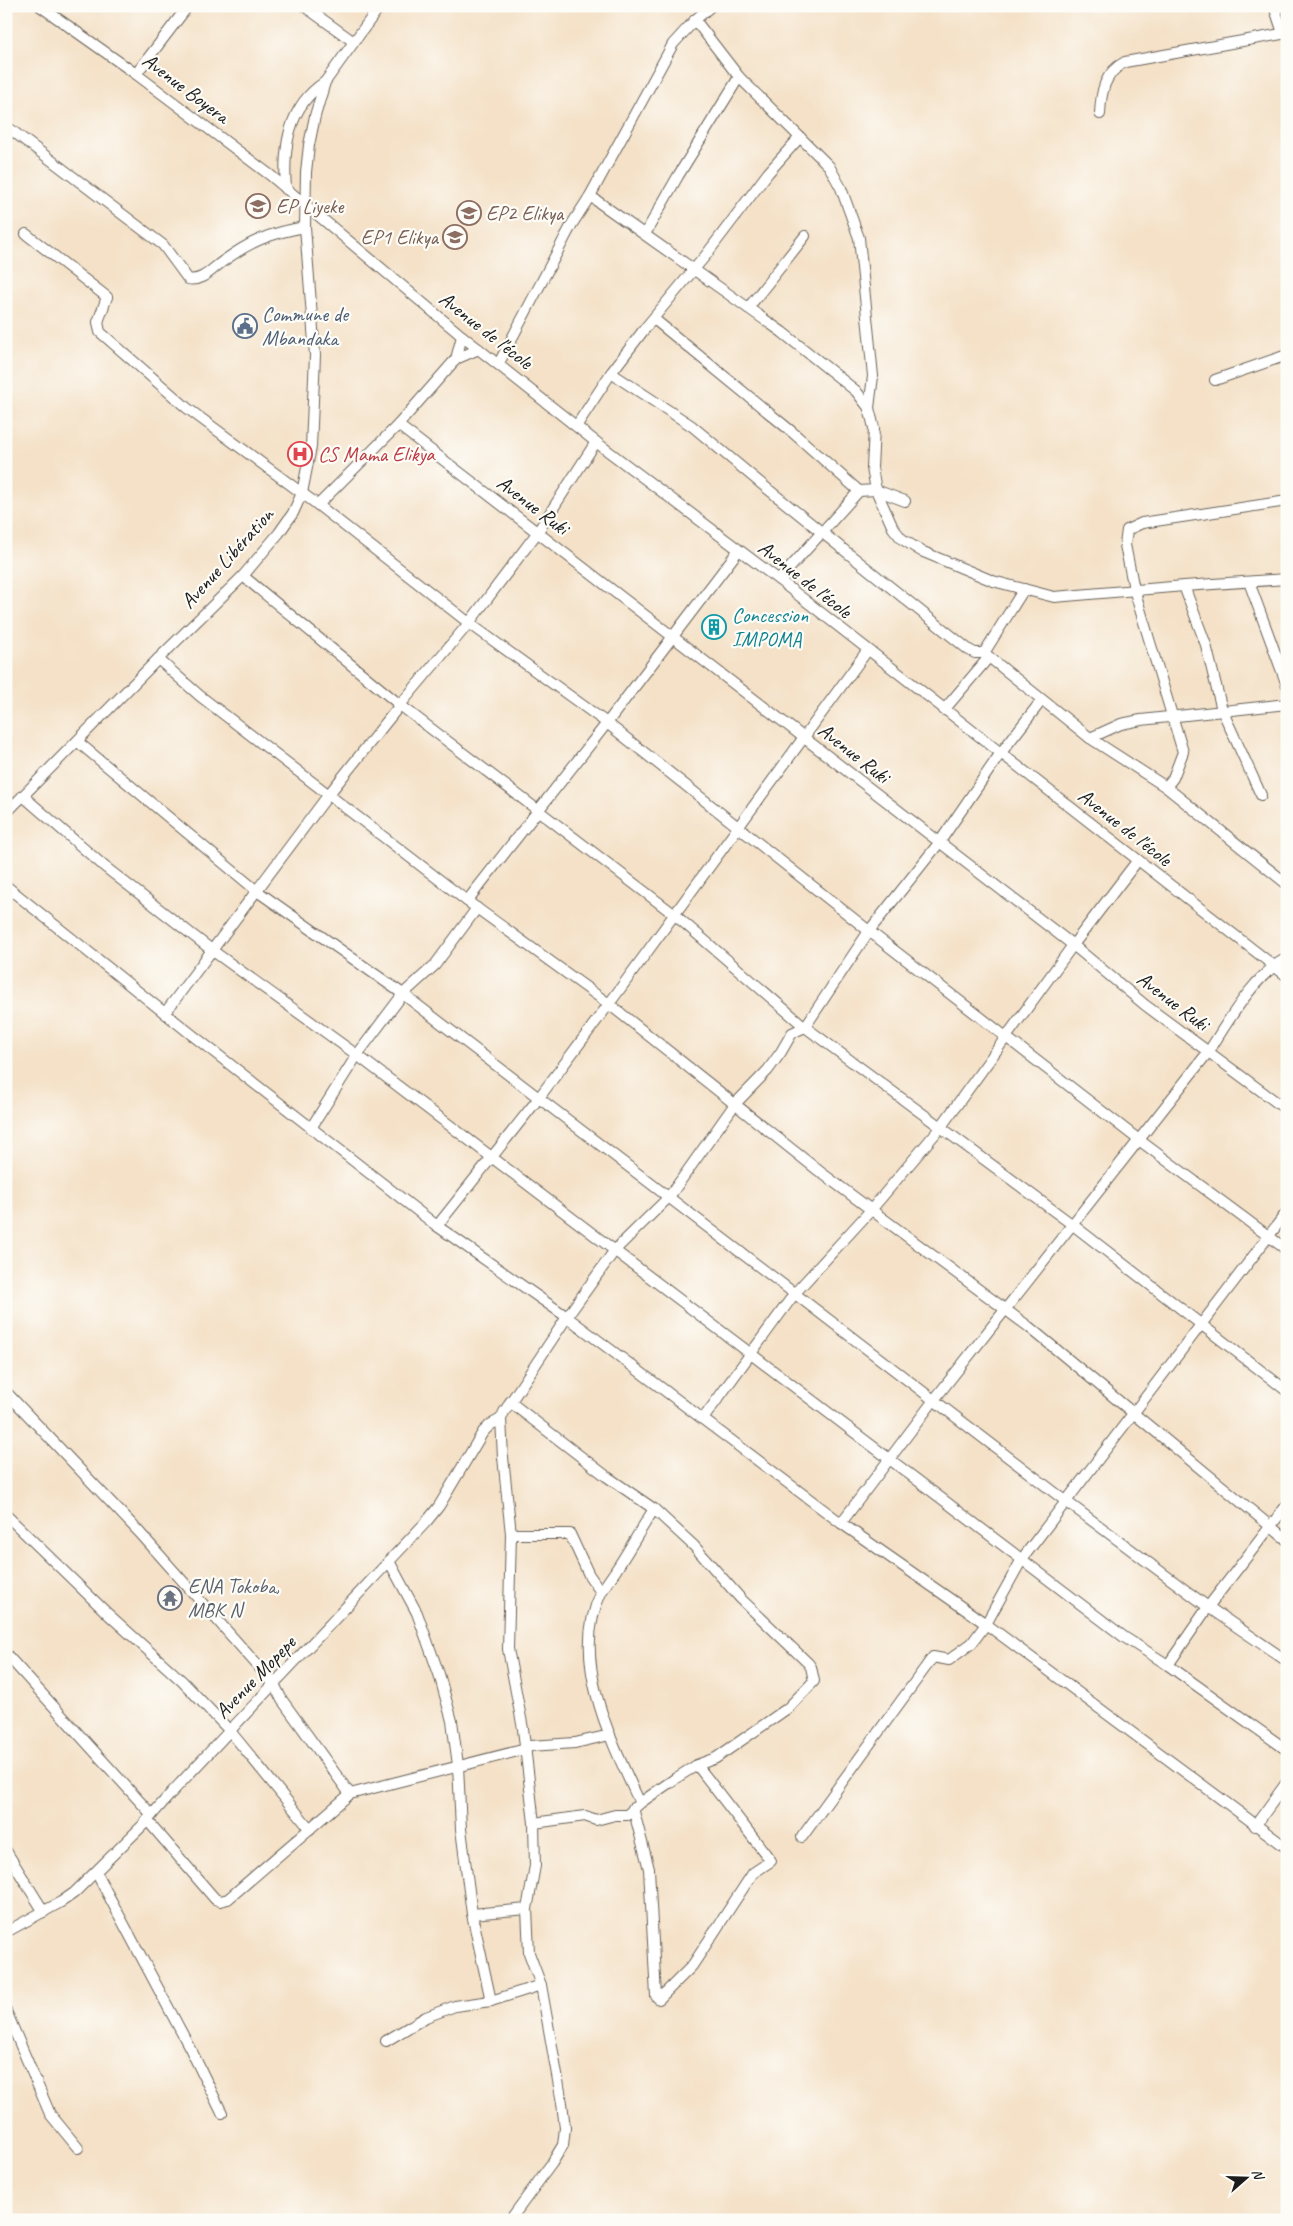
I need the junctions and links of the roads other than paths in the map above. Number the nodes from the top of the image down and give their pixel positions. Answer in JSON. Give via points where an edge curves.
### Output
{"nodes":[{"id":1,"x":40,"y":6,"type":"edge"},
{"id":2,"x":188,"y":6,"type":"edge"},
{"id":3,"x":304,"y":6,"type":"edge"},
{"id":4,"x":380,"y":6,"type":"edge"},
{"id":5,"x":711,"y":6,"type":"edge"},
{"id":6,"x":1274,"y":6,"type":"edge"},
{"id":7,"x":695,"y":20,"type":"junction"},
{"id":8,"x":1285,"y":33,"type":"edge"},
{"id":9,"x":354,"y":42,"type":"junction"},
{"id":10,"x":136,"y":74,"type":"junction"},
{"id":11,"x":739,"y":77,"type":"junction"},
{"id":12,"x":325,"y":82,"type":"junction"},
{"id":13,"x":1100,"y":114,"type":"dead end"},
{"id":14,"x":6,"y":126,"type":"edge"},
{"id":15,"x":800,"y":136,"type":"junction"},
{"id":16,"x":286,"y":189,"type":"junction"},
{"id":17,"x":590,"y":196,"type":"junction"},
{"id":18,"x":305,"y":206,"type":"junction"},
{"id":19,"x":305,"y":227,"type":"junction"},
{"id":20,"x":26,"y":234,"type":"dead end"},
{"id":21,"x":645,"y":234,"type":"junction"},
{"id":22,"x":805,"y":236,"type":"dead end"},
{"id":23,"x":695,"y":269,"type":"junction"},
{"id":24,"x":748,"y":308,"type":"junction"},
{"id":25,"x":654,"y":319,"type":"junction"},
{"id":26,"x":462,"y":336,"type":"junction"},
{"id":27,"x":479,"y":349,"type":"junction"},
{"id":28,"x":1287,"y":355,"type":"edge"},
{"id":29,"x":456,"y":359,"type":"junction"},
{"id":30,"x":499,"y":364,"type":"junction"},
{"id":31,"x":611,"y":373,"type":"junction"},
{"id":32,"x":1215,"y":380,"type":"dead end"},
{"id":33,"x":869,"y":408,"type":"junction"},
{"id":34,"x":398,"y":425,"type":"junction"},
{"id":35,"x":577,"y":426,"type":"junction"},
{"id":36,"x":596,"y":442,"type":"junction"},
{"id":37,"x":876,"y":490,"type":"junction"},
{"id":38,"x":859,"y":492,"type":"junction"},
{"id":39,"x":302,"y":493,"type":"junction"},
{"id":40,"x":905,"y":501,"type":"dead end"},
{"id":41,"x":1287,"y":501,"type":"edge"},
{"id":42,"x":318,"y":505,"type":"junction"},
{"id":43,"x":821,"y":532,"type":"junction"},
{"id":44,"x":537,"y":533,"type":"junction"},
{"id":45,"x":738,"y":551,"type":"junction"},
{"id":46,"x":243,"y":576,"type":"junction"},
{"id":47,"x":779,"y":580,"type":"junction"},
{"id":48,"x":1287,"y":580,"type":"edge"},
{"id":49,"x":1249,"y":582,"type":"junction"},
{"id":50,"x":1184,"y":586,"type":"junction"},
{"id":51,"x":1024,"y":589,"type":"junction"},
{"id":52,"x":1134,"y":589,"type":"junction"},
{"id":53,"x":469,"y":623,"type":"junction"},
{"id":54,"x":673,"y":636,"type":"junction"},
{"id":55,"x":867,"y":651,"type":"junction"},
{"id":56,"x":986,"y":655,"type":"junction"},
{"id":57,"x":158,"y":659,"type":"junction"},
{"id":58,"x":1287,"y":685,"type":"edge"},
{"id":59,"x":1042,"y":700,"type":"junction"},
{"id":60,"x":1287,"y":704,"type":"edge"},
{"id":61,"x":400,"y":705,"type":"junction"},
{"id":62,"x":944,"y":710,"type":"junction"},
{"id":63,"x":1222,"y":710,"type":"junction"},
{"id":64,"x":1171,"y":717,"type":"junction"},
{"id":65,"x":607,"y":723,"type":"junction"},
{"id":66,"x":804,"y":738,"type":"junction"},
{"id":67,"x":1090,"y":738,"type":"junction"},
{"id":68,"x":78,"y":742,"type":"junction"},
{"id":69,"x":1000,"y":754,"type":"junction"},
{"id":70,"x":1166,"y":787,"type":"junction"},
{"id":71,"x":329,"y":794,"type":"junction"},
{"id":72,"x":1261,"y":795,"type":"dead end"},
{"id":73,"x":23,"y":796,"type":"junction"},
{"id":74,"x":538,"y":812,"type":"junction"},
{"id":75,"x":6,"y":813,"type":"edge"},
{"id":76,"x":738,"y":828,"type":"junction"},
{"id":77,"x":939,"y":843,"type":"junction"},
{"id":78,"x":1138,"y":860,"type":"junction"},
{"id":79,"x":1287,"y":884,"type":"edge"},
{"id":80,"x":6,"y":886,"type":"edge"},
{"id":81,"x":257,"y":891,"type":"junction"},
{"id":82,"x":467,"y":901,"type":"junction"},
{"id":83,"x":477,"y":908,"type":"junction"},
{"id":84,"x":675,"y":915,"type":"junction"},
{"id":85,"x":869,"y":931,"type":"junction"},
{"id":86,"x":1073,"y":945,"type":"junction"},
{"id":87,"x":213,"y":951,"type":"junction"},
{"id":88,"x":1287,"y":958,"type":"edge"},
{"id":89,"x":1274,"y":965,"type":"junction"},
{"id":90,"x":1287,"y":976,"type":"edge"},
{"id":91,"x":403,"y":994,"type":"junction"},
{"id":92,"x":610,"y":1004,"type":"junction"},
{"id":93,"x":165,"y":1014,"type":"junction"},
{"id":94,"x":805,"y":1027,"type":"junction"},
{"id":95,"x":1006,"y":1037,"type":"junction"},
{"id":96,"x":1209,"y":1051,"type":"junction"},
{"id":97,"x":357,"y":1055,"type":"junction"},
{"id":98,"x":538,"y":1099,"type":"junction"},
{"id":99,"x":735,"y":1104,"type":"junction"},
{"id":100,"x":1287,"y":1110,"type":"edge"},
{"id":101,"x":311,"y":1128,"type":"junction"},
{"id":102,"x":940,"y":1128,"type":"junction"},
{"id":103,"x":1139,"y":1140,"type":"junction"},
{"id":104,"x":491,"y":1158,"type":"junction"},
{"id":105,"x":669,"y":1197,"type":"junction"},
{"id":106,"x":871,"y":1210,"type":"junction"},
{"id":107,"x":1287,"y":1212,"type":"edge"},
{"id":108,"x":1072,"y":1225,"type":"junction"},
{"id":109,"x":437,"y":1226,"type":"junction"},
{"id":110,"x":1269,"y":1236,"type":"junction"},
{"id":111,"x":615,"y":1250,"type":"junction"},
{"id":112,"x":1287,"y":1250,"type":"edge"},
{"id":113,"x":795,"y":1294,"type":"junction"},
{"id":114,"x":1006,"y":1310,"type":"junction"},
{"id":115,"x":567,"y":1317,"type":"junction"},
{"id":116,"x":1200,"y":1325,"type":"junction"},
{"id":117,"x":752,"y":1355,"type":"junction"},
{"id":118,"x":1287,"y":1391,"type":"edge"},
{"id":119,"x":6,"y":1392,"type":"edge"},
{"id":120,"x":934,"y":1400,"type":"junction"},
{"id":121,"x":510,"y":1402,"type":"junction"},
{"id":122,"x":1134,"y":1414,"type":"junction"},
{"id":123,"x":502,"y":1419,"type":"junction"},
{"id":124,"x":703,"y":1419,"type":"junction"},
{"id":125,"x":889,"y":1458,"type":"junction"},
{"id":126,"x":1066,"y":1502,"type":"junction"},
{"id":127,"x":1287,"y":1505,"type":"edge"},
{"id":128,"x":654,"y":1509,"type":"junction"},
{"id":129,"x":6,"y":1515,"type":"edge"},
{"id":130,"x":841,"y":1524,"type":"junction"},
{"id":131,"x":1270,"y":1526,"type":"junction"},
{"id":132,"x":511,"y":1534,"type":"junction"},
{"id":133,"x":1287,"y":1540,"type":"edge"},
{"id":134,"x":1022,"y":1559,"type":"junction"},
{"id":135,"x":389,"y":1561,"type":"junction"},
{"id":136,"x":601,"y":1592,"type":"junction"},
{"id":137,"x":1208,"y":1607,"type":"junction"},
{"id":138,"x":986,"y":1624,"type":"junction"},
{"id":139,"x":6,"y":1654,"type":"edge"},
{"id":140,"x":1287,"y":1661,"type":"edge"},
{"id":141,"x":1168,"y":1665,"type":"junction"},
{"id":142,"x":274,"y":1684,"type":"junction"},
{"id":143,"x":230,"y":1731,"type":"junction"},
{"id":144,"x":610,"y":1736,"type":"junction"},
{"id":145,"x":526,"y":1749,"type":"junction"},
{"id":146,"x":1287,"y":1750,"type":"edge"},
{"id":147,"x":458,"y":1765,"type":"junction"},
{"id":148,"x":697,"y":1765,"type":"junction"},
{"id":149,"x":1287,"y":1782,"type":"edge"},
{"id":150,"x":350,"y":1794,"type":"junction"},
{"id":151,"x":637,"y":1806,"type":"junction"},
{"id":152,"x":149,"y":1817,"type":"junction"},
{"id":153,"x":534,"y":1823,"type":"junction"},
{"id":154,"x":1255,"y":1826,"type":"junction"},
{"id":155,"x":310,"y":1829,"type":"junction"},
{"id":156,"x":802,"y":1837,"type":"dead end"},
{"id":157,"x":1287,"y":1848,"type":"edge"},
{"id":158,"x":6,"y":1850,"type":"edge"},
{"id":159,"x":96,"y":1872,"type":"junction"},
{"id":160,"x":527,"y":1909,"type":"junction"},
{"id":161,"x":44,"y":1912,"type":"junction"},
{"id":162,"x":472,"y":1914,"type":"junction"},
{"id":163,"x":6,"y":1932,"type":"edge"},
{"id":164,"x":541,"y":1985,"type":"junction"},
{"id":165,"x":491,"y":2001,"type":"junction"},
{"id":166,"x":6,"y":2011,"type":"edge"},
{"id":167,"x":386,"y":2041,"type":"dead end"},
{"id":168,"x":222,"y":2113,"type":"dead end"},
{"id":169,"x":78,"y":2148,"type":"dead end"},
{"id":170,"x":510,"y":2220,"type":"edge"}],
"edges":[{"from":1,"to":10,"type":"street","name":"Avenue Boyera"},
{"from":2,"to":10,"type":"street"},
{"from":3,"to":9,"type":"street"},
{"from":4,"to":9,"type":"street","name":"Avenue Libération"},
{"from":5,"to":7,"type":"street"},
{"from":6,"to":8,"type":"street"},
{"from":7,"to":11,"type":"street"},
{"from":7,"to":17,"type":"street","via":[[673,44]]},
{"from":8,"to":13,"type":"street","via":[[1125,62],[1114,67],[1108,77],[1101,96]]},
{"from":9,"to":12,"type":"street","name":"Avenue Libération"},
{"from":10,"to":16,"type":"street","name":"Avenue Boyera"},
{"from":11,"to":15,"type":"street"},
{"from":11,"to":21,"type":"street"},
{"from":12,"to":16,"type":"street","via":[[307,96],[291,125],[284,165]]},
{"from":12,"to":18,"type":"street","name":"Avenue Libération","via":[[309,145]]},
{"from":14,"to":19,"type":"street","via":[[163,246],[188,279],[205,276],[266,235]]},
{"from":15,"to":23,"type":"street"},
{"from":15,"to":33,"type":"street","via":[[829,166],[841,188],[859,238],[873,376]]},
{"from":16,"to":18,"type":"street","name":"Avenue Boyera"},
{"from":17,"to":21,"type":"street"},
{"from":17,"to":30,"type":"street"},
{"from":18,"to":19,"type":"street","name":"Avenue Libération"},
{"from":18,"to":26,"type":"street","name":"Avenue de l'école"},
{"from":19,"to":39,"type":"street","name":"Avenue Libération","via":[[314,355],[311,448]]},
{"from":20,"to":39,"type":"street","via":[[107,297],[98,322],[100,332],[186,408]]},
{"from":21,"to":23,"type":"street"},
{"from":22,"to":24,"type":"street"},
{"from":23,"to":24,"type":"street"},
{"from":23,"to":25,"type":"street"},
{"from":24,"to":33,"type":"street","via":[[838,376]]},
{"from":25,"to":31,"type":"street"},
{"from":25,"to":38,"type":"street","via":[[770,413]]},
{"from":26,"to":27,"type":"street","name":"Avenue de l'école"},
{"from":26,"to":29,"type":"street"},
{"from":27,"to":29,"type":"street"},
{"from":27,"to":30,"type":"street","name":"Avenue de l'école"},
{"from":28,"to":32,"type":"street"},
{"from":29,"to":34,"type":"street"},
{"from":30,"to":35,"type":"street","name":"Avenue de l'école"},
{"from":31,"to":35,"type":"street"},
{"from":31,"to":43,"type":"street","via":[[692,426]]},
{"from":33,"to":37,"type":"street","via":[[874,428],[872,468]]},
{"from":34,"to":42,"type":"street"},
{"from":34,"to":44,"type":"street","name":"Avenue Ruki"},
{"from":35,"to":36,"type":"street","name":"Avenue de l'école"},
{"from":36,"to":44,"type":"street"},
{"from":36,"to":45,"type":"street","name":"Avenue de l'école"},
{"from":37,"to":38,"type":"street"},
{"from":37,"to":40,"type":"street"},
{"from":37,"to":51,"type":"street","via":[[887,517],[902,539],[974,574]]},
{"from":38,"to":43,"type":"street"},
{"from":39,"to":42,"type":"street"},
{"from":39,"to":46,"type":"street","name":"Avenue Libération","via":[[279,533]]},
{"from":41,"to":52,"type":"street","via":[[1134,525],[1127,530],[1126,545]]},
{"from":42,"to":53,"type":"street"},
{"from":43,"to":47,"type":"street"},
{"from":43,"to":56,"type":"street","via":[[969,650]]},
{"from":44,"to":53,"type":"street"},
{"from":44,"to":54,"type":"street","name":"Avenue Ruki"},
{"from":45,"to":47,"type":"street","name":"Avenue de l'école"},
{"from":45,"to":54,"type":"street"},
{"from":46,"to":57,"type":"street","name":"Avenue Libération"},
{"from":46,"to":61,"type":"street"},
{"from":47,"to":55,"type":"street","name":"Avenue de l'école"},
{"from":48,"to":49,"type":"street"},
{"from":49,"to":50,"type":"street"},
{"from":49,"to":58,"type":"street"},
{"from":50,"to":52,"type":"street"},
{"from":50,"to":63,"type":"street","via":[[1206,646]]},
{"from":51,"to":52,"type":"street","via":[[1054,597]]},
{"from":51,"to":56,"type":"street"},
{"from":52,"to":64,"type":"street"},
{"from":53,"to":61,"type":"street"},
{"from":53,"to":65,"type":"street"},
{"from":54,"to":65,"type":"street"},
{"from":54,"to":66,"type":"street","name":"Avenue Ruki"},
{"from":55,"to":62,"type":"street","name":"Avenue de l'école"},
{"from":55,"to":66,"type":"street"},
{"from":56,"to":59,"type":"street"},
{"from":56,"to":62,"type":"street"},
{"from":57,"to":68,"type":"street","name":"Avenue Libération"},
{"from":57,"to":71,"type":"street","via":[[200,696]]},
{"from":59,"to":67,"type":"street"},
{"from":59,"to":69,"type":"street"},
{"from":60,"to":63,"type":"street"},
{"from":61,"to":71,"type":"street"},
{"from":61,"to":74,"type":"street"},
{"from":62,"to":69,"type":"street","name":"Avenue de l'école"},
{"from":63,"to":64,"type":"street"},
{"from":63,"to":72,"type":"street"},
{"from":64,"to":67,"type":"street","via":[[1121,724]]},
{"from":64,"to":70,"type":"street","via":[[1183,752]]},
{"from":65,"to":74,"type":"street"},
{"from":65,"to":76,"type":"street"},
{"from":66,"to":76,"type":"street"},
{"from":66,"to":77,"type":"street","name":"Avenue Ruki"},
{"from":67,"to":70,"type":"street"},
{"from":68,"to":73,"type":"street","name":"Avenue Libération"},
{"from":68,"to":81,"type":"street"},
{"from":69,"to":77,"type":"street"},
{"from":69,"to":78,"type":"street","name":"Avenue de l'école"},
{"from":70,"to":79,"type":"street"},
{"from":71,"to":81,"type":"street"},
{"from":71,"to":82,"type":"street"},
{"from":73,"to":75,"type":"street","name":"Avenue Libération"},
{"from":73,"to":87,"type":"street","via":[[105,867]]},
{"from":74,"to":82,"type":"street"},
{"from":74,"to":84,"type":"street"},
{"from":76,"to":84,"type":"street"},
{"from":76,"to":85,"type":"street"},
{"from":77,"to":85,"type":"street"},
{"from":77,"to":86,"type":"street","name":"Avenue Ruki"},
{"from":78,"to":86,"type":"street"},
{"from":78,"to":89,"type":"street","name":"Avenue de l'école"},
{"from":80,"to":93,"type":"street"},
{"from":81,"to":87,"type":"street"},
{"from":81,"to":91,"type":"street"},
{"from":82,"to":83,"type":"street"},
{"from":83,"to":91,"type":"street","via":[[435,966]]},
{"from":83,"to":92,"type":"street"},
{"from":84,"to":92,"type":"street"},
{"from":84,"to":94,"type":"street"},
{"from":85,"to":94,"type":"street"},
{"from":85,"to":95,"type":"street"},
{"from":86,"to":95,"type":"street"},
{"from":86,"to":96,"type":"street","name":"Avenue Ruki","via":[[1145,1005]]},
{"from":87,"to":93,"type":"street"},
{"from":87,"to":97,"type":"street"},
{"from":88,"to":89,"type":"street"},
{"from":89,"to":90,"type":"street","name":"Avenue de l'école"},
{"from":89,"to":96,"type":"street","via":[[1236,1009]]},
{"from":91,"to":97,"type":"street"},
{"from":91,"to":98,"type":"street"},
{"from":92,"to":98,"type":"street"},
{"from":92,"to":99,"type":"street"},
{"from":93,"to":101,"type":"street"},
{"from":94,"to":99,"type":"street","via":[[792,1033],[768,1070]]},
{"from":94,"to":102,"type":"street"},
{"from":95,"to":102,"type":"street"},
{"from":95,"to":103,"type":"street"},
{"from":96,"to":100,"type":"street","name":"Avenue Ruki"},
{"from":96,"to":103,"type":"street"},
{"from":97,"to":101,"type":"street"},
{"from":97,"to":104,"type":"street"},
{"from":98,"to":104,"type":"street"},
{"from":98,"to":105,"type":"street"},
{"from":99,"to":105,"type":"street"},
{"from":99,"to":106,"type":"street"},
{"from":101,"to":109,"type":"street"},
{"from":102,"to":106,"type":"street"},
{"from":102,"to":108,"type":"street"},
{"from":103,"to":108,"type":"street"},
{"from":103,"to":110,"type":"street"},
{"from":104,"to":109,"type":"street"},
{"from":104,"to":111,"type":"street"},
{"from":105,"to":111,"type":"street"},
{"from":105,"to":113,"type":"street"},
{"from":106,"to":113,"type":"street"},
{"from":106,"to":114,"type":"street"},
{"from":107,"to":110,"type":"street"},
{"from":108,"to":114,"type":"street"},
{"from":108,"to":116,"type":"street"},
{"from":109,"to":115,"type":"street"},
{"from":110,"to":112,"type":"street"},
{"from":110,"to":116,"type":"street"},
{"from":111,"to":115,"type":"street"},
{"from":111,"to":117,"type":"street"},
{"from":113,"to":117,"type":"street"},
{"from":113,"to":120,"type":"street"},
{"from":114,"to":120,"type":"street"},
{"from":114,"to":122,"type":"street"},
{"from":115,"to":121,"type":"street"},
{"from":115,"to":124,"type":"street"},
{"from":116,"to":118,"type":"street"},
{"from":116,"to":122,"type":"street"},
{"from":117,"to":124,"type":"street"},
{"from":117,"to":125,"type":"street"},
{"from":119,"to":142,"type":"street","via":[[140,1533]]},
{"from":120,"to":125,"type":"street"},
{"from":120,"to":126,"type":"street"},
{"from":121,"to":123,"type":"street"},
{"from":121,"to":128,"type":"street"},
{"from":122,"to":126,"type":"street"},
{"from":122,"to":131,"type":"street"},
{"from":123,"to":132,"type":"street"},
{"from":123,"to":135,"type":"street","name":"Avenue Mopepe","via":[[483,1432],[439,1506]]},
{"from":124,"to":130,"type":"street"},
{"from":125,"to":130,"type":"street"},
{"from":125,"to":134,"type":"street"},
{"from":126,"to":134,"type":"street"},
{"from":126,"to":137,"type":"street"},
{"from":127,"to":131,"type":"street"},
{"from":128,"to":136,"type":"street"},
{"from":128,"to":148,"type":"street","via":[[812,1667],[814,1681],[788,1708],[716,1758]]},
{"from":129,"to":143,"type":"street","via":[[182,1681]]},
{"from":130,"to":138,"type":"street"},
{"from":131,"to":133,"type":"street"},
{"from":131,"to":137,"type":"street"},
{"from":132,"to":136,"type":"street","via":[[570,1534],[589,1575]]},
{"from":132,"to":145,"type":"street","via":[[508,1649]]},
{"from":134,"to":138,"type":"street"},
{"from":134,"to":141,"type":"street","via":[[1124,1637]]},
{"from":135,"to":142,"type":"street","name":"Avenue Mopepe"},
{"from":135,"to":147,"type":"street","via":[[417,1613],[439,1674],[452,1720]]},
{"from":136,"to":144,"type":"street","via":[[592,1621],[589,1656]]},
{"from":137,"to":140,"type":"street"},
{"from":137,"to":141,"type":"street"},
{"from":138,"to":154,"type":"street"},
{"from":138,"to":156,"type":"street","via":[[972,1643],[950,1660],[933,1657]]},
{"from":139,"to":152,"type":"street"},
{"from":141,"to":146,"type":"street"},
{"from":142,"to":143,"type":"street","name":"Avenue Mopepe"},
{"from":142,"to":150,"type":"street","via":[[282,1700]]},
{"from":143,"to":152,"type":"street","name":"Avenue Mopepe"},
{"from":143,"to":155,"type":"street"},
{"from":144,"to":145,"type":"street"},
{"from":144,"to":151,"type":"street"},
{"from":145,"to":147,"type":"street"},
{"from":145,"to":153,"type":"street"},
{"from":147,"to":150,"type":"street"},
{"from":147,"to":162,"type":"street","via":[[461,1829]]},
{"from":148,"to":151,"type":"street"},
{"from":148,"to":151,"type":"street","via":[[771,1861],[753,1873],[692,1966],[659,1999],[656,1996],[649,1869]]},
{"from":149,"to":154,"type":"street"},
{"from":150,"to":155,"type":"street"},
{"from":151,"to":153,"type":"street","via":[[627,1815],[596,1820],[585,1816]]},
{"from":152,"to":155,"type":"street","via":[[215,1899],[220,1901],[228,1899]]},
{"from":152,"to":159,"type":"street","name":"Avenue Mopepe"},
{"from":153,"to":160,"type":"street","via":[[535,1866]]},
{"from":154,"to":157,"type":"street"},
{"from":158,"to":161,"type":"street"},
{"from":159,"to":161,"type":"street","name":"Avenue Mopepe","via":[[74,1893]]},
{"from":159,"to":168,"type":"street"},
{"from":160,"to":162,"type":"street"},
{"from":160,"to":164,"type":"street","via":[[529,1953]]},
{"from":161,"to":163,"type":"street","name":"Avenue Mopepe"},
{"from":162,"to":165,"type":"street"},
{"from":164,"to":165,"type":"street"},
{"from":164,"to":170,"type":"street","via":[[562,2103],[563,2144]]},
{"from":165,"to":167,"type":"street","via":[[454,2006],[426,2017]]},
{"from":166,"to":169,"type":"street","via":[[50,2114]]}]}
